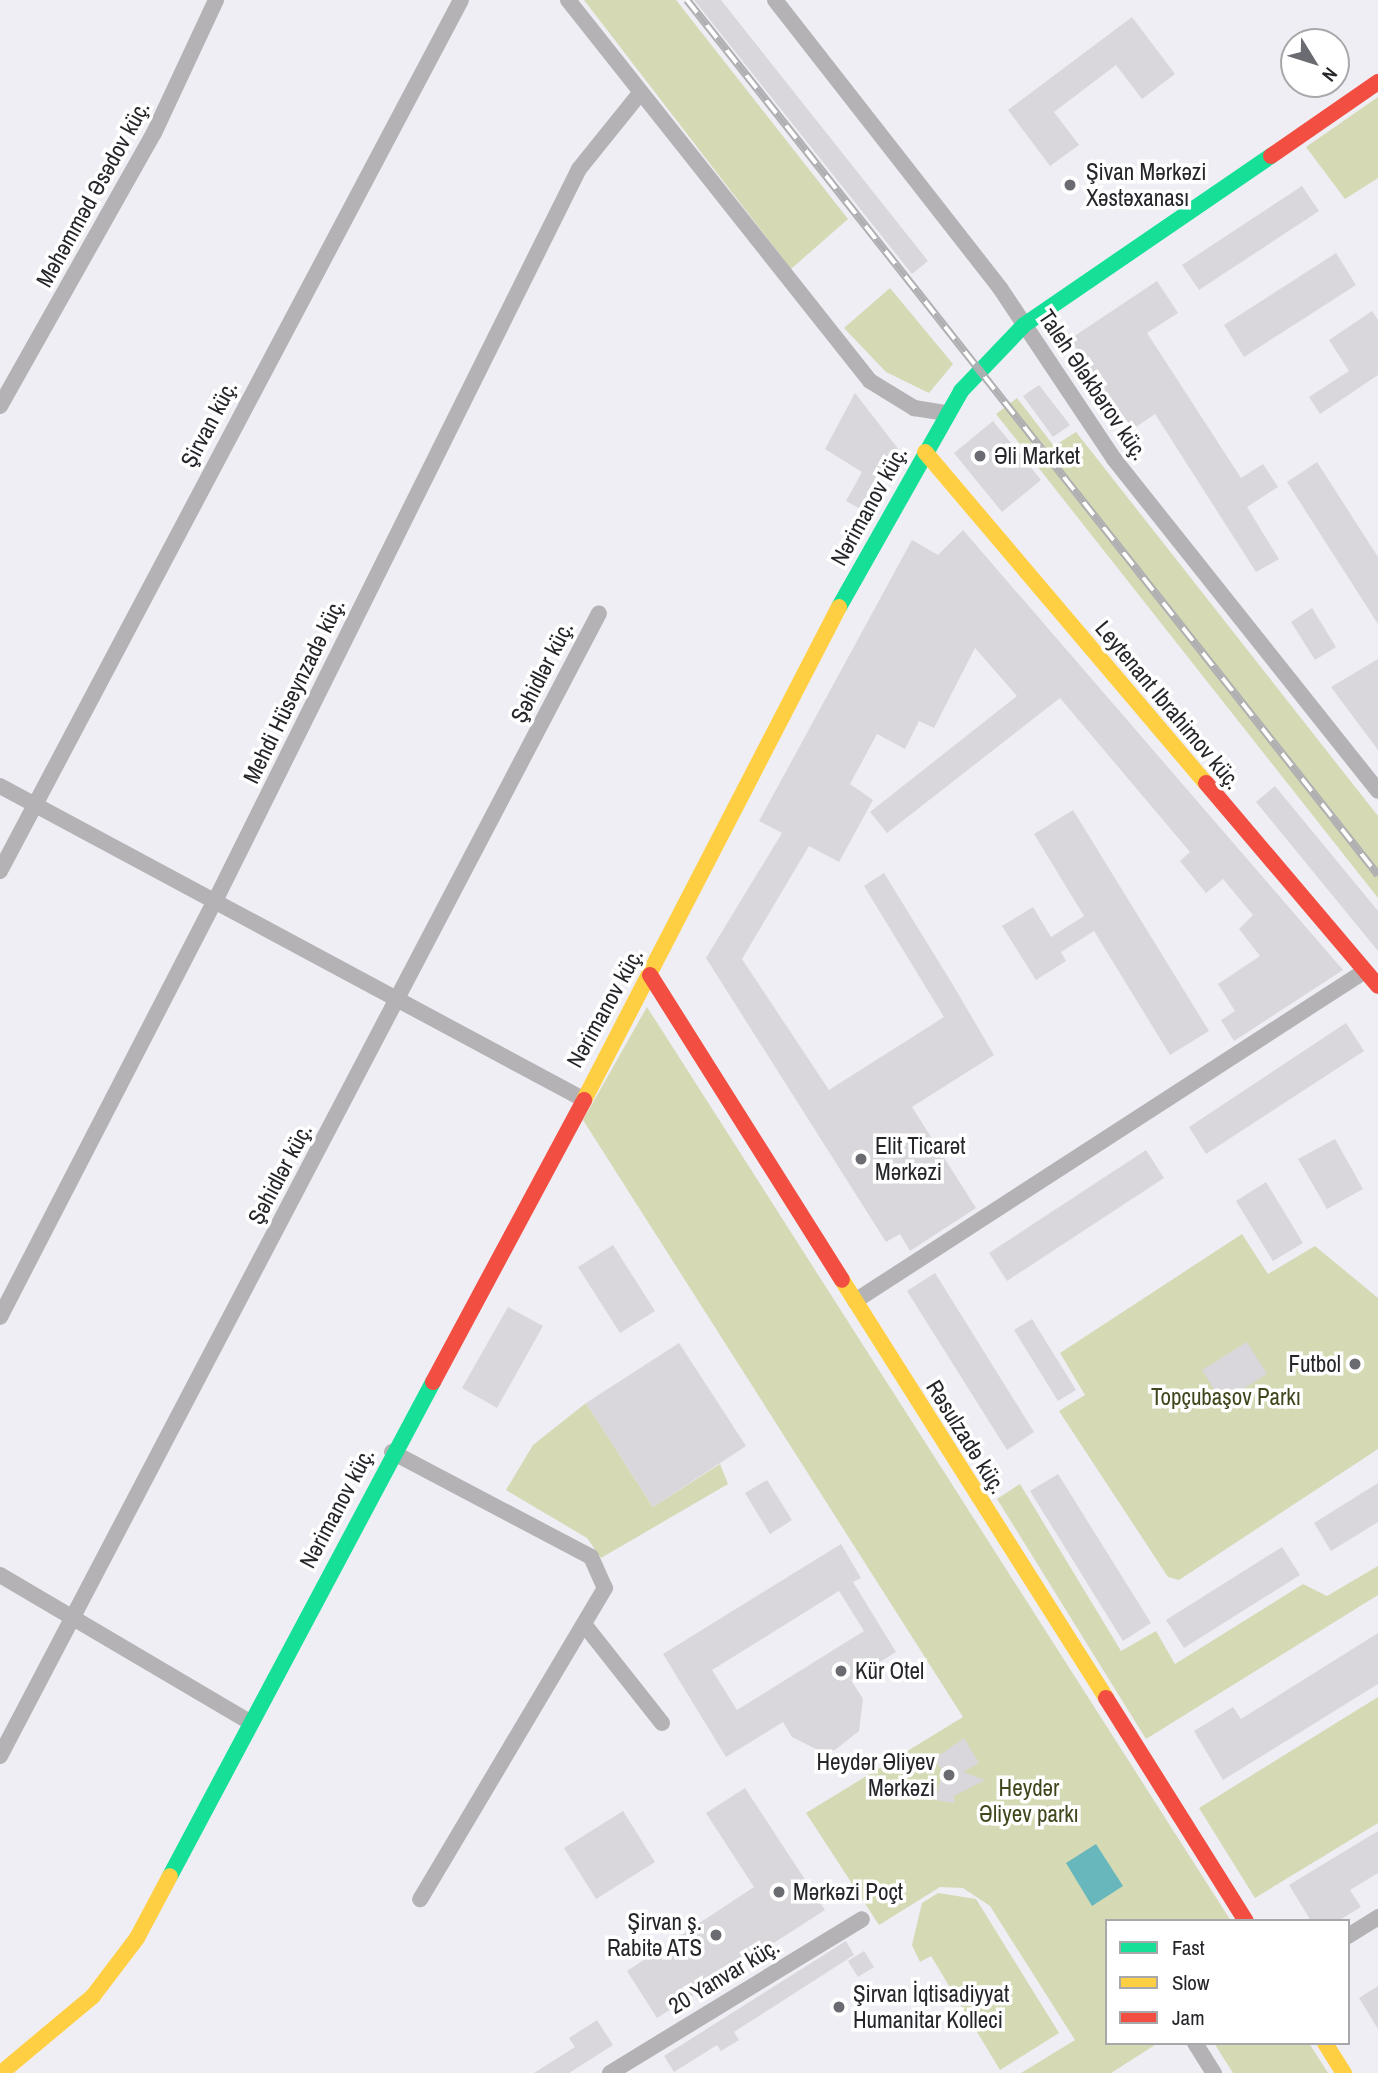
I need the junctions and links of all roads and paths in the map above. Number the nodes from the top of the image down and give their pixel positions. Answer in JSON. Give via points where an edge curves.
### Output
{"nodes":[{"id":1,"x":216,"y":0,"type":"edge"},
{"id":2,"x":461,"y":0,"type":"edge"},
{"id":3,"x":568,"y":0,"type":"edge"},
{"id":4,"x":775,"y":0,"type":"edge"},
{"id":5,"x":1378,"y":82,"type":"edge"},
{"id":6,"x":640,"y":93,"type":"junction"},
{"id":7,"x":1024,"y":325,"type":"junction"},
{"id":8,"x":0,"y":406,"type":"edge"},
{"id":9,"x":947,"y":413,"type":"junction"},
{"id":10,"x":925,"y":453,"type":"junction"},
{"id":11,"x":599,"y":612,"type":"dead end"},
{"id":12,"x":0,"y":786,"type":"edge"},
{"id":13,"x":1378,"y":791,"type":"edge"},
{"id":14,"x":34,"y":805,"type":"junction"},
{"id":15,"x":0,"y":871,"type":"edge"},
{"id":16,"x":214,"y":903,"type":"junction"},
{"id":17,"x":1365,"y":971,"type":"junction"},
{"id":18,"x":650,"y":975,"type":"junction"},
{"id":19,"x":1378,"y":986,"type":"edge"},
{"id":20,"x":397,"y":1001,"type":"junction"},
{"id":21,"x":581,"y":1098,"type":"junction"},
{"id":22,"x":855,"y":1301,"type":"junction"},
{"id":23,"x":0,"y":1317,"type":"edge"},
{"id":24,"x":392,"y":1452,"type":"junction"},
{"id":25,"x":0,"y":1575,"type":"edge"},
{"id":26,"x":74,"y":1616,"type":"junction"},
{"id":27,"x":587,"y":1628,"type":"junction"},
{"id":28,"x":251,"y":1723,"type":"junction"},
{"id":29,"x":662,"y":1723,"type":"dead end"},
{"id":30,"x":0,"y":1756,"type":"edge"},
{"id":31,"x":419,"y":1899,"type":"dead end"},
{"id":32,"x":1378,"y":1917,"type":"edge"},
{"id":33,"x":862,"y":1919,"type":"dead end"},
{"id":34,"x":1245,"y":1919,"type":"edge"},
{"id":35,"x":1350,"y":1935,"type":"edge"},
{"id":36,"x":1196,"y":2045,"type":"edge"},
{"id":37,"x":1326,"y":2045,"type":"edge"},
{"id":38,"x":1,"y":2073,"type":"edge"},
{"id":39,"x":610,"y":2073,"type":"edge"},
{"id":40,"x":1214,"y":2073,"type":"edge"},
{"id":41,"x":1344,"y":2073,"type":"edge"}],
"edges":[{"from":1,"to":8,"type":"street","name":"Məhəmməd Əsədov küç.","via":[[142,156]]},
{"from":2,"to":14,"type":"street","name":"Şirvan küç."},
{"from":3,"to":6,"type":"street"},
{"from":4,"to":7,"type":"street","name":"Taleh Ələkbərov küç."},
{"from":5,"to":7,"type":"main road","name":"Nərimanov küç."},
{"from":6,"to":9,"type":"street","via":[[870,381],[914,408]]},
{"from":6,"to":16,"type":"street","name":"Mehdi Hüseynzadə küç.","via":[[579,169]]},
{"from":7,"to":9,"type":"main road","name":"Nərimanov küç.","via":[[977,369]]},
{"from":7,"to":13,"type":"street","name":"Taleh Ələkbərov küç.","via":[[1114,459]]},
{"from":9,"to":10,"type":"main road","name":"Nərimanov küç."},
{"from":10,"to":17,"type":"main road","name":"Leytenant Ibrahimov küç."},
{"from":10,"to":18,"type":"main road","name":"Nərimanov küç."},
{"from":11,"to":20,"type":"street","name":"Şəhidlər küç."},
{"from":12,"to":14,"type":"street"},
{"from":14,"to":15,"type":"street","name":"Şirvan küç."},
{"from":14,"to":16,"type":"street"},
{"from":16,"to":20,"type":"street"},
{"from":16,"to":23,"type":"street","name":"Mehdi Hüseynzadə küç."},
{"from":17,"to":19,"type":"main road","name":"Leytenant Ibrahimov küç."},
{"from":17,"to":22,"type":"street"},
{"from":18,"to":21,"type":"main road","name":"Nərimanov küç."},
{"from":18,"to":22,"type":"main road","name":"Rəsulzadə küç."},
{"from":20,"to":21,"type":"street"},
{"from":20,"to":26,"type":"street","name":"Şəhidlər küç."},
{"from":21,"to":24,"type":"main road","name":"Nərimanov küç."},
{"from":22,"to":34,"type":"main road","name":"Rəsulzadə küç."},
{"from":24,"to":27,"type":"street","via":[[591,1557],[605,1588]]},
{"from":24,"to":28,"type":"main road","name":"Nərimanov küç."},
{"from":25,"to":26,"type":"street"},
{"from":26,"to":28,"type":"street"},
{"from":26,"to":30,"type":"street","name":"Şəhidlər küç."},
{"from":27,"to":29,"type":"street"},
{"from":27,"to":31,"type":"street"},
{"from":28,"to":38,"type":"main road","name":"Nərimanov küç.","via":[[117,1970]]},
{"from":32,"to":35,"type":"street"},
{"from":33,"to":39,"type":"street","name":"20 Yanvar küç."},
{"from":36,"to":40,"type":"street"},
{"from":37,"to":41,"type":"main road"}]}
